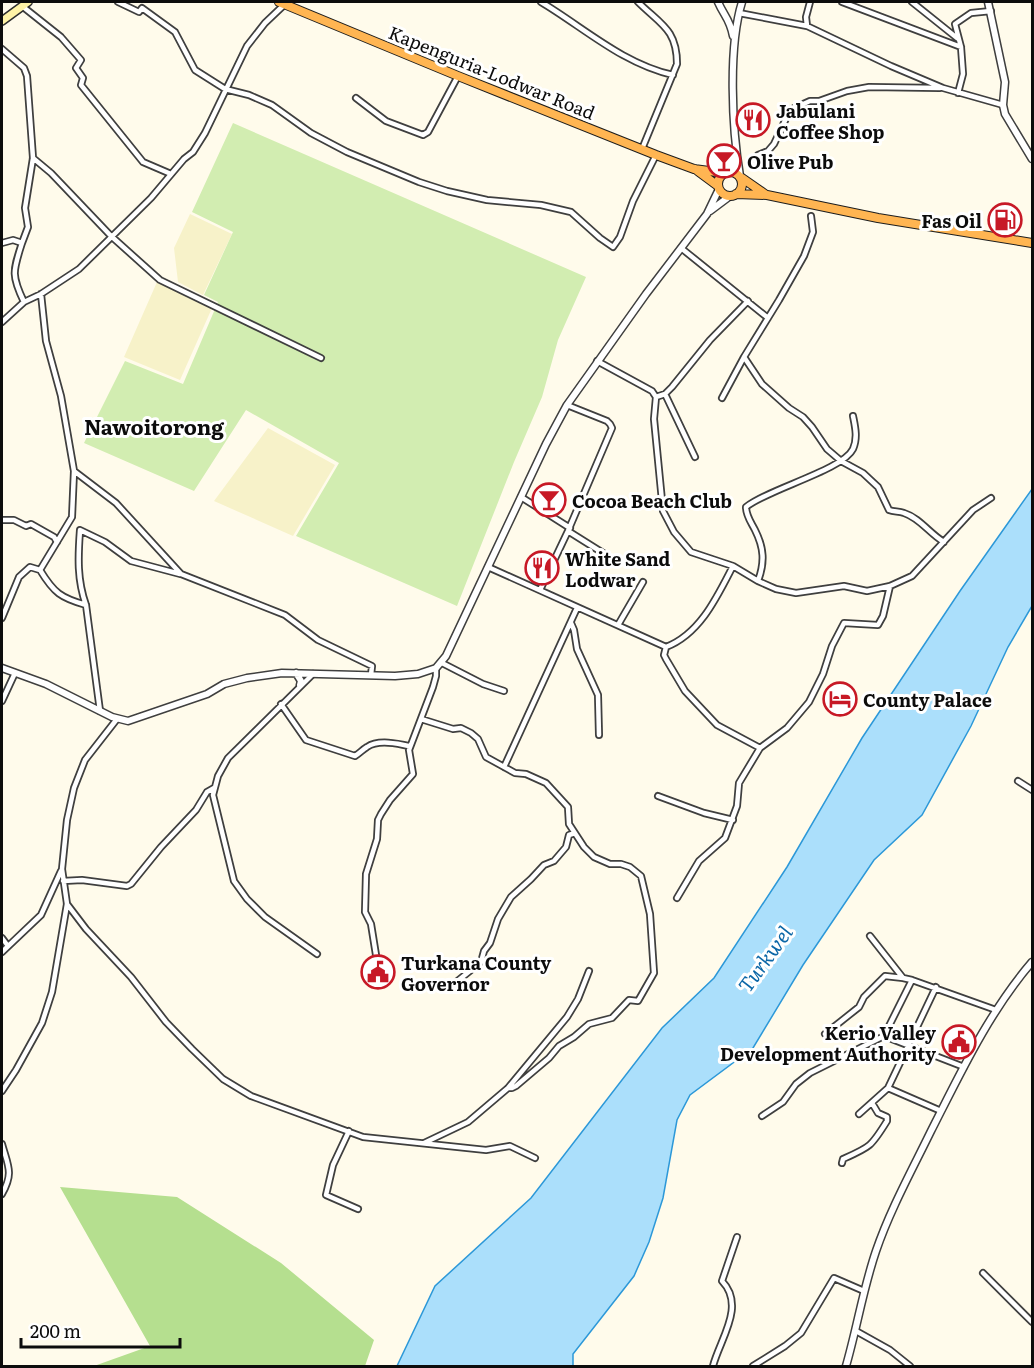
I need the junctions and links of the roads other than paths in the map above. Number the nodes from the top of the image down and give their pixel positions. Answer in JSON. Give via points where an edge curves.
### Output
{"nodes":[{"id":1,"x":118,"y":2,"type":"edge"},
{"id":2,"x":541,"y":2,"type":"edge"},
{"id":3,"x":638,"y":2,"type":"edge"},
{"id":4,"x":717,"y":2,"type":"edge"},
{"id":5,"x":742,"y":2,"type":"edge"},
{"id":6,"x":810,"y":2,"type":"edge"},
{"id":7,"x":845,"y":2,"type":"edge"},
{"id":8,"x":912,"y":2,"type":"edge"},
{"id":9,"x":988,"y":2,"type":"edge"},
{"id":10,"x":282,"y":3,"type":"edge"},
{"id":11,"x":25,"y":4,"type":"edge"},
{"id":12,"x":991,"y":11,"type":"junction"},
{"id":13,"x":739,"y":13,"type":"junction"},
{"id":14,"x":2,"y":21,"type":"edge"},
{"id":15,"x":807,"y":26,"type":"junction"},
{"id":16,"x":959,"y":40,"type":"junction"},
{"id":17,"x":734,"y":43,"type":"junction"},
{"id":18,"x":961,"y":47,"type":"junction"},
{"id":19,"x":2,"y":49,"type":"edge"},
{"id":20,"x":673,"y":75,"type":"junction"},
{"id":21,"x":459,"y":76,"type":"junction"},
{"id":22,"x":943,"y":88,"type":"junction"},
{"id":23,"x":225,"y":89,"type":"junction"},
{"id":24,"x":958,"y":93,"type":"junction"},
{"id":25,"x":356,"y":98,"type":"dead end"},
{"id":26,"x":1003,"y":105,"type":"junction"},
{"id":27,"x":642,"y":149,"type":"junction"},
{"id":28,"x":656,"y":155,"type":"junction"},
{"id":29,"x":736,"y":155,"type":"junction"},
{"id":30,"x":33,"y":158,"type":"junction"},
{"id":31,"x":755,"y":159,"type":"dead end"},
{"id":32,"x":1032,"y":159,"type":"edge"},
{"id":33,"x":694,"y":169,"type":"junction"},
{"id":34,"x":726,"y":173,"type":"junction"},
{"id":35,"x":171,"y":174,"type":"junction"},
{"id":36,"x":741,"y":177,"type":"junction"},
{"id":37,"x":718,"y":188,"type":"junction"},
{"id":38,"x":733,"y":195,"type":"junction"},
{"id":39,"x":767,"y":195,"type":"junction"},
{"id":40,"x":707,"y":214,"type":"junction"},
{"id":41,"x":811,"y":216,"type":"dead end"},
{"id":42,"x":111,"y":236,"type":"junction"},
{"id":43,"x":2,"y":243,"type":"edge"},
{"id":44,"x":22,"y":243,"type":"junction"},
{"id":45,"x":1032,"y":243,"type":"edge"},
{"id":46,"x":681,"y":248,"type":"junction"},
{"id":47,"x":41,"y":294,"type":"junction"},
{"id":48,"x":748,"y":301,"type":"junction"},
{"id":49,"x":24,"y":302,"type":"junction"},
{"id":50,"x":768,"y":318,"type":"junction"},
{"id":51,"x":2,"y":322,"type":"edge"},
{"id":52,"x":744,"y":357,"type":"junction"},
{"id":53,"x":321,"y":358,"type":"dead end"},
{"id":54,"x":597,"y":361,"type":"junction"},
{"id":55,"x":665,"y":394,"type":"junction"},
{"id":56,"x":656,"y":397,"type":"junction"},
{"id":57,"x":722,"y":398,"type":"dead end"},
{"id":58,"x":567,"y":405,"type":"junction"},
{"id":59,"x":852,"y":416,"type":"dead end"},
{"id":60,"x":695,"y":457,"type":"dead end"},
{"id":61,"x":842,"y":461,"type":"junction"},
{"id":62,"x":74,"y":471,"type":"junction"},
{"id":63,"x":521,"y":497,"type":"junction"},
{"id":64,"x":991,"y":498,"type":"dead end"},
{"id":65,"x":2,"y":520,"type":"edge"},
{"id":66,"x":569,"y":530,"type":"junction"},
{"id":67,"x":57,"y":542,"type":"junction"},
{"id":68,"x":944,"y":542,"type":"junction"},
{"id":69,"x":608,"y":561,"type":"dead end"},
{"id":70,"x":733,"y":566,"type":"junction"},
{"id":71,"x":489,"y":567,"type":"junction"},
{"id":72,"x":40,"y":570,"type":"junction"},
{"id":73,"x":182,"y":574,"type":"junction"},
{"id":74,"x":758,"y":581,"type":"junction"},
{"id":75,"x":642,"y":582,"type":"dead end"},
{"id":76,"x":890,"y":586,"type":"junction"},
{"id":77,"x":540,"y":590,"type":"junction"},
{"id":78,"x":86,"y":605,"type":"junction"},
{"id":79,"x":577,"y":608,"type":"junction"},
{"id":80,"x":2,"y":618,"type":"edge"},
{"id":81,"x":571,"y":623,"type":"junction"},
{"id":82,"x":618,"y":625,"type":"junction"},
{"id":83,"x":666,"y":647,"type":"junction"},
{"id":84,"x":442,"y":663,"type":"junction"},
{"id":85,"x":2,"y":668,"type":"edge"},
{"id":86,"x":436,"y":668,"type":"junction"},
{"id":87,"x":15,"y":673,"type":"junction"},
{"id":88,"x":296,"y":673,"type":"junction"},
{"id":89,"x":314,"y":673,"type":"junction"},
{"id":90,"x":371,"y":675,"type":"junction"},
{"id":91,"x":300,"y":685,"type":"junction"},
{"id":92,"x":504,"y":691,"type":"dead end"},
{"id":93,"x":2,"y":701,"type":"edge"},
{"id":94,"x":281,"y":704,"type":"junction"},
{"id":95,"x":100,"y":711,"type":"junction"},
{"id":96,"x":117,"y":719,"type":"junction"},
{"id":97,"x":421,"y":719,"type":"junction"},
{"id":98,"x":599,"y":735,"type":"dead end"},
{"id":99,"x":410,"y":746,"type":"junction"},
{"id":100,"x":759,"y":747,"type":"junction"},
{"id":101,"x":504,"y":767,"type":"junction"},
{"id":102,"x":1018,"y":781,"type":"dead end"},
{"id":103,"x":214,"y":788,"type":"junction"},
{"id":104,"x":1032,"y":790,"type":"edge"},
{"id":105,"x":658,"y":796,"type":"dead end"},
{"id":106,"x":733,"y":820,"type":"junction"},
{"id":107,"x":575,"y":833,"type":"junction"},
{"id":108,"x":62,"y":869,"type":"junction"},
{"id":109,"x":63,"y":881,"type":"junction"},
{"id":110,"x":677,"y":898,"type":"dead end"},
{"id":111,"x":67,"y":904,"type":"junction"},
{"id":112,"x":870,"y":936,"type":"dead end"},
{"id":113,"x":2,"y":938,"type":"edge"},
{"id":114,"x":8,"y":946,"type":"junction"},
{"id":115,"x":2,"y":952,"type":"edge"},
{"id":116,"x":317,"y":954,"type":"dead end"},
{"id":117,"x":376,"y":955,"type":"dead end"},
{"id":118,"x":1032,"y":962,"type":"edge"},
{"id":119,"x":589,"y":971,"type":"dead end"},
{"id":120,"x":903,"y":978,"type":"junction"},
{"id":121,"x":912,"y":980,"type":"junction"},
{"id":122,"x":450,"y":987,"type":"dead end"},
{"id":123,"x":936,"y":987,"type":"junction"},
{"id":124,"x":996,"y":1010,"type":"junction"},
{"id":125,"x":825,"y":1034,"type":"dead end"},
{"id":126,"x":884,"y":1036,"type":"junction"},
{"id":127,"x":908,"y":1045,"type":"junction"},
{"id":128,"x":964,"y":1067,"type":"junction"},
{"id":129,"x":508,"y":1088,"type":"junction"},
{"id":130,"x":888,"y":1088,"type":"junction"},
{"id":131,"x":2,"y":1091,"type":"edge"},
{"id":132,"x":872,"y":1102,"type":"junction"},
{"id":133,"x":941,"y":1111,"type":"junction"},
{"id":134,"x":859,"y":1114,"type":"dead end"},
{"id":135,"x":762,"y":1116,"type":"dead end"},
{"id":136,"x":349,"y":1131,"type":"junction"},
{"id":137,"x":424,"y":1143,"type":"junction"},
{"id":138,"x":2,"y":1144,"type":"edge"},
{"id":139,"x":535,"y":1158,"type":"dead end"},
{"id":140,"x":842,"y":1163,"type":"dead end"},
{"id":141,"x":2,"y":1194,"type":"edge"},
{"id":142,"x":358,"y":1209,"type":"dead end"},
{"id":143,"x":737,"y":1237,"type":"dead end"},
{"id":144,"x":983,"y":1273,"type":"dead end"},
{"id":145,"x":864,"y":1291,"type":"junction"},
{"id":146,"x":1032,"y":1322,"type":"edge"},
{"id":147,"x":856,"y":1331,"type":"junction"},
{"id":148,"x":713,"y":1366,"type":"edge"},
{"id":149,"x":753,"y":1366,"type":"edge"},
{"id":150,"x":846,"y":1366,"type":"edge"},
{"id":151,"x":910,"y":1366,"type":"edge"}],
"edges":[{"from":1,"to":23,"type":"street","via":[[139,12],[142,8],[162,21],[175,32],[195,70]]},
{"from":2,"to":20,"type":"street","via":[[597,40],[650,69]]},
{"from":3,"to":20,"type":"street","via":[[672,36],[677,52]]},
{"from":4,"to":17,"type":"street","via":[[730,21]]},
{"from":5,"to":13,"type":"street"},
{"from":6,"to":15,"type":"street"},
{"from":7,"to":18,"type":"street"},
{"from":8,"to":16,"type":"street"},
{"from":9,"to":12,"type":"street"},
{"from":10,"to":21,"type":"highway","name":"Kapenguria-Lodwar Road"},
{"from":10,"to":23,"type":"street","via":[[248,46]]},
{"from":11,"to":14,"type":"main road"},
{"from":11,"to":35,"type":"street","via":[[81,60],[76,69],[83,78],[81,85],[143,162]]},
{"from":12,"to":16,"type":"street","via":[[971,13],[955,24]]},
{"from":12,"to":26,"type":"street","via":[[1005,82]]},
{"from":13,"to":15,"type":"street"},
{"from":13,"to":17,"type":"street"},
{"from":15,"to":22,"type":"street"},
{"from":16,"to":18,"type":"street"},
{"from":17,"to":29,"type":"street"},
{"from":18,"to":24,"type":"street","via":[[963,74]]},
{"from":19,"to":30,"type":"street","via":[[24,68],[27,76]]},
{"from":20,"to":27,"type":"street"},
{"from":21,"to":25,"type":"street","via":[[423,135],[386,122]]},
{"from":21,"to":27,"type":"highway","name":"Kapenguria-Lodwar Road"},
{"from":22,"to":24,"type":"street"},
{"from":22,"to":31,"type":"street","via":[[869,87],[810,101],[790,110],[774,144]]},
{"from":23,"to":28,"type":"street","via":[[272,105],[323,140],[419,182],[487,200],[572,212],[613,247]]},
{"from":23,"to":35,"type":"street","via":[[200,143]]},
{"from":24,"to":26,"type":"street"},
{"from":26,"to":32,"type":"street","via":[[1008,122]]},
{"from":27,"to":28,"type":"highway","name":"Kapenguria-Lodwar Road"},
{"from":28,"to":33,"type":"highway","name":"Kapenguria-Lodwar Road"},
{"from":29,"to":34,"type":"street"},
{"from":29,"to":36,"type":"street"},
{"from":30,"to":42,"type":"street"},
{"from":30,"to":44,"type":"street","via":[[26,208],[28,227]]},
{"from":33,"to":34,"type":"highway","name":"Kapenguria-Lodwar Road"},
{"from":33,"to":37,"type":"highway","name":"Kapenguria-Lodwar Road"},
{"from":34,"to":36,"type":"highway","via":[[734,172]]},
{"from":34,"to":37,"type":"highway","via":[[717,180]]},
{"from":35,"to":42,"type":"street"},
{"from":36,"to":38,"type":"highway","via":[[743,186]]},
{"from":36,"to":39,"type":"highway"},
{"from":37,"to":38,"type":"highway"},
{"from":37,"to":40,"type":"street"},
{"from":38,"to":39,"type":"highway"},
{"from":38,"to":40,"type":"street"},
{"from":39,"to":45,"type":"highway"},
{"from":40,"to":46,"type":"street"},
{"from":41,"to":50,"type":"street","via":[[812,239]]},
{"from":42,"to":47,"type":"street","via":[[79,269]]},
{"from":42,"to":53,"type":"street","via":[[160,280]]},
{"from":43,"to":44,"type":"street"},
{"from":44,"to":49,"type":"street","via":[[13,270]]},
{"from":46,"to":48,"type":"street"},
{"from":46,"to":54,"type":"street"},
{"from":47,"to":49,"type":"street"},
{"from":47,"to":62,"type":"street","via":[[45,335]]},
{"from":48,"to":50,"type":"street"},
{"from":48,"to":55,"type":"street"},
{"from":49,"to":51,"type":"street"},
{"from":50,"to":52,"type":"street"},
{"from":52,"to":57,"type":"street"},
{"from":52,"to":61,"type":"street","via":[[762,384],[803,417],[827,449]]},
{"from":54,"to":56,"type":"street"},
{"from":54,"to":58,"type":"street"},
{"from":55,"to":56,"type":"street"},
{"from":55,"to":60,"type":"street"},
{"from":56,"to":70,"type":"street","via":[[654,419],[663,511],[668,523],[691,552]]},
{"from":58,"to":63,"type":"street"},
{"from":58,"to":66,"type":"street","via":[[607,422],[612,428]]},
{"from":59,"to":61,"type":"street","via":[[856,439],[853,450]]},
{"from":61,"to":68,"type":"street","via":[[878,487],[889,510],[916,519]]},
{"from":61,"to":74,"type":"street","via":[[746,507],[746,515],[763,548]]},
{"from":62,"to":67,"type":"street","via":[[72,517]]},
{"from":62,"to":73,"type":"street","via":[[116,502]]},
{"from":63,"to":66,"type":"street"},
{"from":63,"to":71,"type":"street"},
{"from":64,"to":68,"type":"street","via":[[973,510]]},
{"from":65,"to":67,"type":"street","via":[[31,524]]},
{"from":66,"to":69,"type":"street","via":[[603,553]]},
{"from":66,"to":77,"type":"street"},
{"from":67,"to":72,"type":"street"},
{"from":68,"to":76,"type":"street","via":[[912,576]]},
{"from":70,"to":74,"type":"street"},
{"from":70,"to":83,"type":"street","via":[[698,624]]},
{"from":71,"to":77,"type":"street"},
{"from":71,"to":84,"type":"street"},
{"from":72,"to":78,"type":"street","via":[[49,585],[66,600]]},
{"from":72,"to":80,"type":"street","via":[[30,567],[23,571]]},
{"from":73,"to":78,"type":"street","via":[[131,561],[80,530],[78,571]]},
{"from":73,"to":90,"type":"street","via":[[285,615],[318,639],[372,666]]},
{"from":74,"to":76,"type":"street","via":[[796,593],[844,586],[867,591]]},
{"from":75,"to":82,"type":"street"},
{"from":76,"to":100,"type":"street","via":[[878,625],[844,623],[809,702],[787,728]]},
{"from":77,"to":79,"type":"street"},
{"from":78,"to":95,"type":"street"},
{"from":79,"to":81,"type":"street"},
{"from":79,"to":82,"type":"street"},
{"from":81,"to":98,"type":"street","via":[[576,650],[597,695]]},
{"from":81,"to":101,"type":"street"},
{"from":82,"to":83,"type":"street"},
{"from":83,"to":100,"type":"street","via":[[666,659],[685,691],[717,725]]},
{"from":84,"to":86,"type":"street"},
{"from":84,"to":92,"type":"street"},
{"from":85,"to":87,"type":"street"},
{"from":86,"to":90,"type":"street","via":[[418,674]]},
{"from":86,"to":97,"type":"street"},
{"from":87,"to":93,"type":"street"},
{"from":87,"to":95,"type":"street"},
{"from":88,"to":89,"type":"street"},
{"from":88,"to":91,"type":"street"},
{"from":88,"to":96,"type":"street","via":[[235,681],[136,719]]},
{"from":89,"to":90,"type":"street"},
{"from":89,"to":91,"type":"street"},
{"from":91,"to":94,"type":"street"},
{"from":94,"to":99,"type":"street","via":[[306,740],[355,756],[378,744]]},
{"from":94,"to":103,"type":"street","via":[[228,758]]},
{"from":95,"to":96,"type":"street"},
{"from":96,"to":108,"type":"street","via":[[81,768],[67,820]]},
{"from":97,"to":99,"type":"street"},
{"from":97,"to":101,"type":"street","via":[[474,734],[486,757]]},
{"from":99,"to":117,"type":"street","via":[[413,774],[378,820],[377,839],[366,874],[365,912]]},
{"from":100,"to":106,"type":"street","via":[[739,783]]},
{"from":101,"to":107,"type":"street","via":[[546,783],[568,807],[569,824]]},
{"from":102,"to":104,"type":"street"},
{"from":103,"to":109,"type":"street","via":[[131,884]]},
{"from":103,"to":116,"type":"street","via":[[234,881],[265,917]]},
{"from":105,"to":106,"type":"street"},
{"from":106,"to":110,"type":"street","via":[[725,837],[699,861]]},
{"from":107,"to":122,"type":"street","via":[[569,835],[566,848],[554,861],[544,865],[511,897],[480,962]]},
{"from":107,"to":129,"type":"street","via":[[594,857],[630,867],[641,876],[650,914],[654,973],[638,1001],[629,1000],[612,1017],[585,1027],[516,1086]]},
{"from":108,"to":109,"type":"street"},
{"from":108,"to":114,"type":"street","via":[[41,915]]},
{"from":109,"to":111,"type":"street"},
{"from":111,"to":131,"type":"street","via":[[52,992],[42,1023]]},
{"from":111,"to":136,"type":"street","via":[[166,1022],[223,1078],[251,1096]]},
{"from":112,"to":120,"type":"street"},
{"from":113,"to":114,"type":"street"},
{"from":114,"to":115,"type":"street"},
{"from":118,"to":124,"type":"street"},
{"from":119,"to":129,"type":"street","via":[[567,1017]]},
{"from":120,"to":121,"type":"street"},
{"from":120,"to":125,"type":"street","via":[[885,976],[864,997],[860,1007]]},
{"from":121,"to":123,"type":"street"},
{"from":121,"to":126,"type":"street"},
{"from":123,"to":124,"type":"street"},
{"from":123,"to":127,"type":"street"},
{"from":124,"to":128,"type":"street"},
{"from":126,"to":127,"type":"street"},
{"from":126,"to":135,"type":"street","via":[[810,1073],[783,1102]]},
{"from":127,"to":128,"type":"street"},
{"from":127,"to":130,"type":"street"},
{"from":128,"to":133,"type":"street"},
{"from":129,"to":137,"type":"street","via":[[468,1122]]},
{"from":130,"to":132,"type":"street"},
{"from":130,"to":133,"type":"street"},
{"from":132,"to":134,"type":"street"},
{"from":132,"to":140,"type":"street","via":[[887,1121],[871,1145]]},
{"from":133,"to":145,"type":"street","via":[[881,1239]]},
{"from":136,"to":137,"type":"street","via":[[363,1137]]},
{"from":136,"to":142,"type":"street","via":[[333,1165],[326,1195]]},
{"from":137,"to":139,"type":"street","via":[[486,1150],[510,1146]]},
{"from":138,"to":141,"type":"street","via":[[9,1170]]},
{"from":143,"to":148,"type":"street","via":[[722,1281],[731,1292],[731,1317]]},
{"from":144,"to":146,"type":"street"},
{"from":145,"to":147,"type":"street"},
{"from":145,"to":149,"type":"street","via":[[834,1278],[801,1333]]},
{"from":147,"to":150,"type":"street"},
{"from":147,"to":151,"type":"street"}]}
